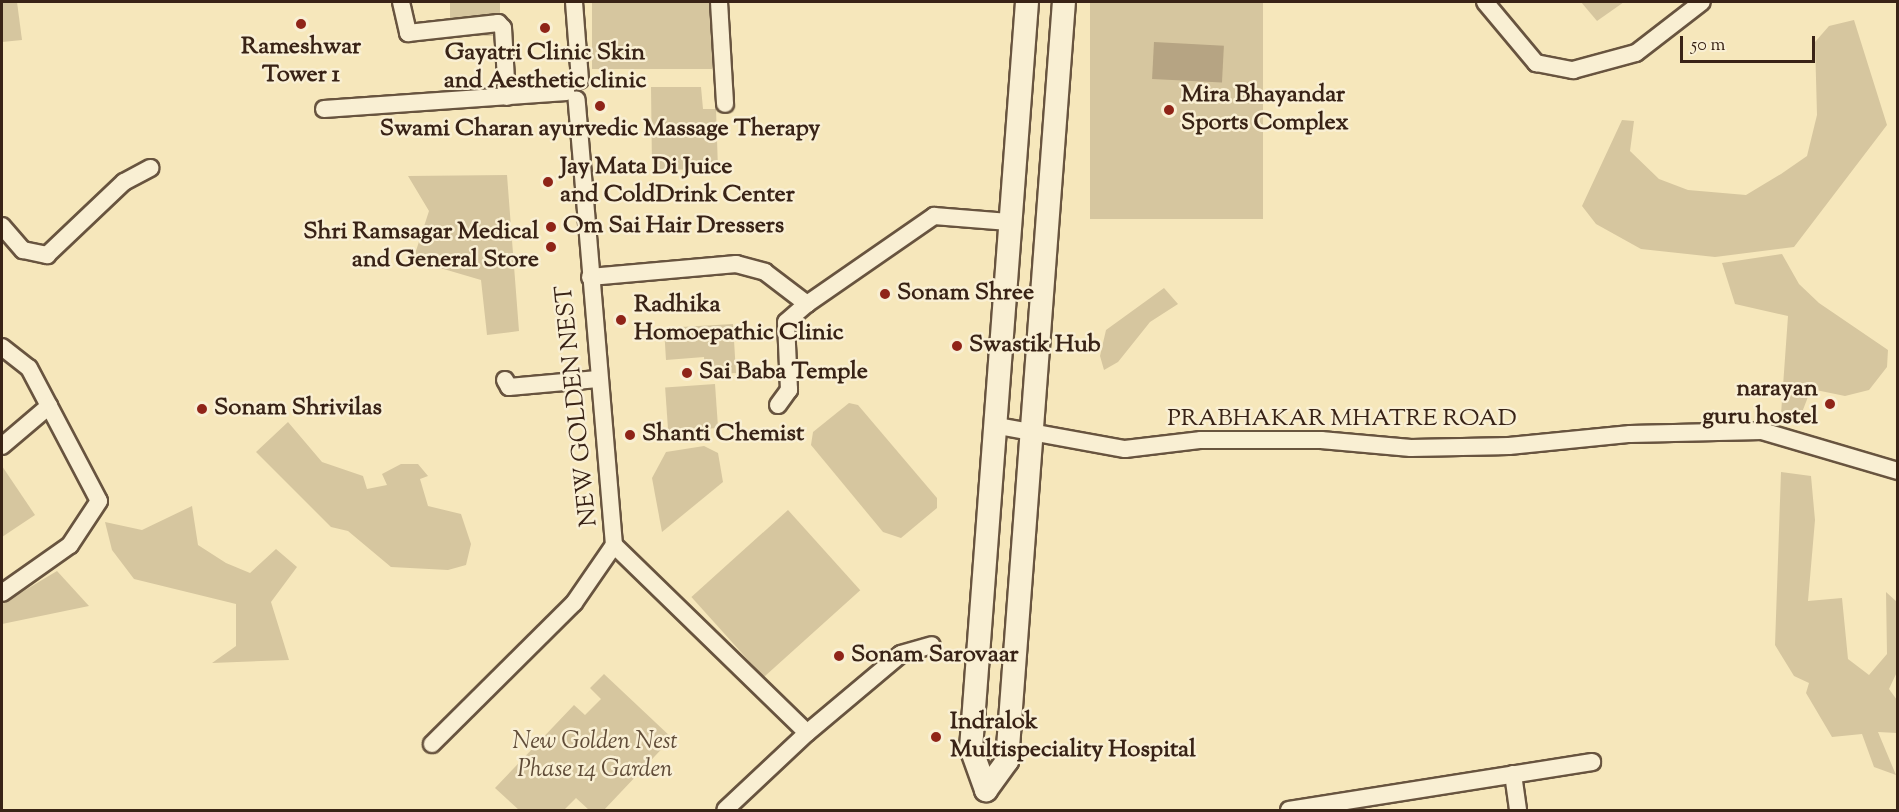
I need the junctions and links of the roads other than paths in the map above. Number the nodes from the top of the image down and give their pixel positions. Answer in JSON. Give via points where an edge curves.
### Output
{"nodes":[{"id":1,"x":401,"y":2,"type":"edge"},
{"id":2,"x":574,"y":2,"type":"edge"},
{"id":3,"x":719,"y":2,"type":"edge"},
{"id":4,"x":1027,"y":2,"type":"edge"},
{"id":5,"x":1064,"y":2,"type":"edge"},
{"id":6,"x":1485,"y":2,"type":"edge"},
{"id":7,"x":1702,"y":2,"type":"edge"},
{"id":8,"x":572,"y":96,"type":"junction"},
{"id":9,"x":507,"y":97,"type":"junction"},
{"id":10,"x":725,"y":104,"type":"dead end"},
{"id":11,"x":331,"y":112,"type":"dead end"},
{"id":12,"x":150,"y":168,"type":"dead end"},
{"id":13,"x":1010,"y":222,"type":"junction"},
{"id":14,"x":2,"y":226,"type":"edge"},
{"id":15,"x":590,"y":277,"type":"junction"},
{"id":16,"x":807,"y":304,"type":"junction"},
{"id":17,"x":2,"y":347,"type":"edge"},
{"id":18,"x":598,"y":379,"type":"junction"},
{"id":19,"x":505,"y":380,"type":"dead end"},
{"id":20,"x":778,"y":405,"type":"dead end"},
{"id":21,"x":49,"y":406,"type":"junction"},
{"id":22,"x":998,"y":426,"type":"junction"},
{"id":23,"x":1035,"y":429,"type":"junction"},
{"id":24,"x":2,"y":446,"type":"edge"},
{"id":25,"x":1898,"y":471,"type":"edge"},
{"id":26,"x":614,"y":545,"type":"junction"},
{"id":27,"x":2,"y":593,"type":"edge"},
{"id":28,"x":932,"y":645,"type":"dead end"},
{"id":29,"x":807,"y":733,"type":"junction"},
{"id":30,"x":432,"y":744,"type":"dead end"},
{"id":31,"x":1592,"y":762,"type":"dead end"},
{"id":32,"x":1513,"y":774,"type":"junction"},
{"id":33,"x":987,"y":800,"type":"edge"},
{"id":34,"x":1357,"y":804,"type":"edge"},
{"id":35,"x":724,"y":810,"type":"edge"},
{"id":36,"x":1289,"y":810,"type":"edge"},
{"id":37,"x":1518,"y":810,"type":"edge"}],
"edges":[{"from":1,"to":9,"type":"street","via":[[408,33],[498,23],[503,28]]},
{"from":2,"to":8,"type":"street","via":[[580,80],[570,81]]},
{"from":3,"to":10,"type":"street"},
{"from":4,"to":13,"type":"main road"},
{"from":5,"to":23,"type":"main road"},
{"from":6,"to":7,"type":"street","via":[[1536,63],[1573,70],[1636,53]]},
{"from":8,"to":9,"type":"street"},
{"from":8,"to":15,"type":"street","name":"NEW GOLDEN NEST"},
{"from":9,"to":11,"type":"street"},
{"from":12,"to":14,"type":"street","via":[[123,182],[47,255],[23,250]]},
{"from":13,"to":16,"type":"street","via":[[934,216]]},
{"from":13,"to":22,"type":"main road"},
{"from":15,"to":16,"type":"street","via":[[736,264],[765,272]]},
{"from":15,"to":18,"type":"street","name":"NEW GOLDEN NEST"},
{"from":16,"to":20,"type":"street","via":[[786,322],[789,390]]},
{"from":17,"to":21,"type":"street","via":[[29,368]]},
{"from":18,"to":19,"type":"street","via":[[509,387]]},
{"from":18,"to":26,"type":"street","name":"NEW GOLDEN NEST"},
{"from":21,"to":24,"type":"street"},
{"from":21,"to":27,"type":"street","via":[[99,501],[70,544]]},
{"from":22,"to":23,"type":"street","name":"PRABHAKAR MHATRE ROAD"},
{"from":22,"to":33,"type":"main road","via":[[971,748]]},
{"from":23,"to":25,"type":"street","name":"PRABHAKAR MHATRE ROAD","via":[[1125,449],[1201,440],[1321,440],[1411,448],[1509,446],[1630,434],[1762,431]]},
{"from":23,"to":33,"type":"main road","via":[[1007,761]]},
{"from":26,"to":29,"type":"street"},
{"from":26,"to":30,"type":"street","name":"NEW GOLDEN NEST","via":[[574,603]]},
{"from":28,"to":29,"type":"street","via":[[901,654]]},
{"from":29,"to":35,"type":"street"},
{"from":31,"to":32,"type":"street"},
{"from":32,"to":34,"type":"street"},
{"from":32,"to":37,"type":"street"},
{"from":34,"to":36,"type":"street"}]}
